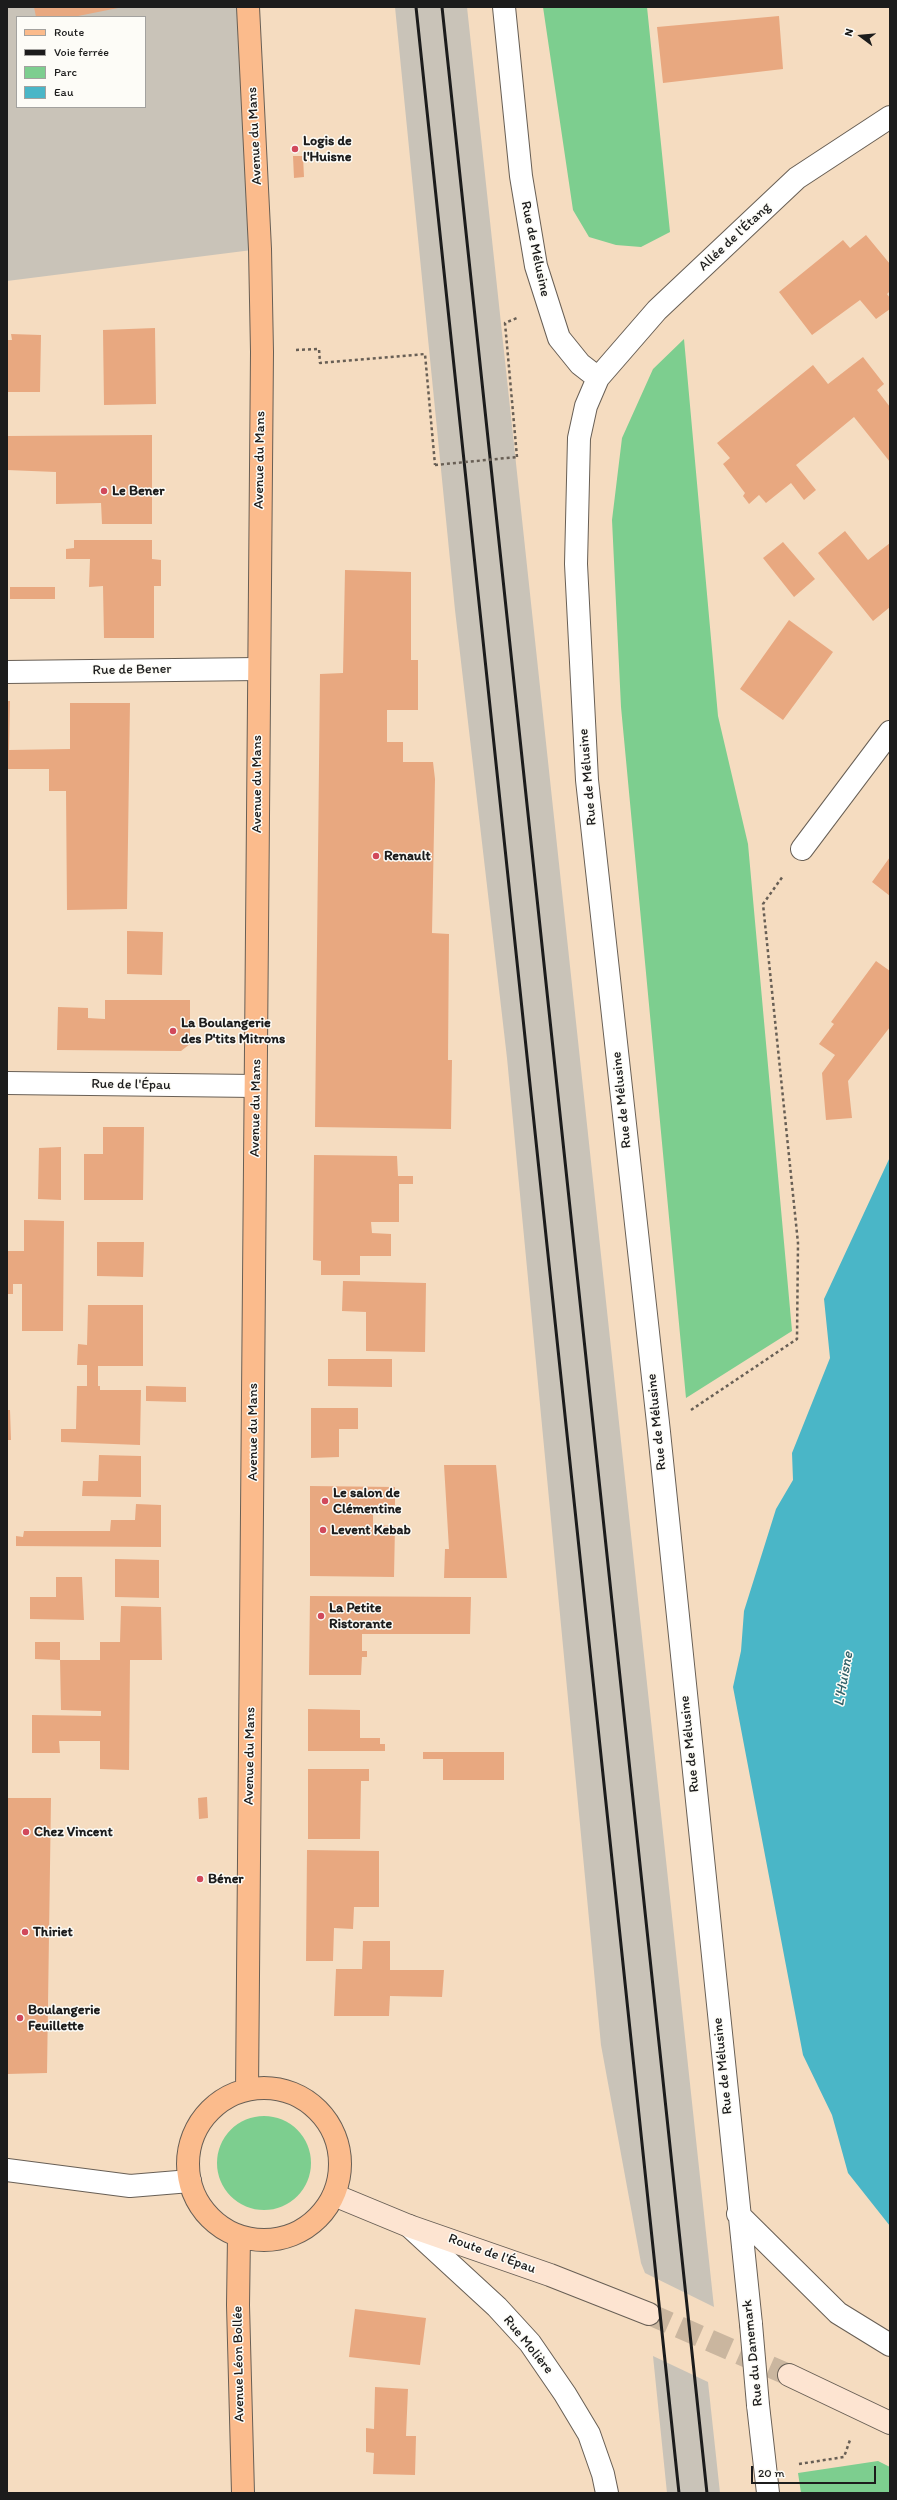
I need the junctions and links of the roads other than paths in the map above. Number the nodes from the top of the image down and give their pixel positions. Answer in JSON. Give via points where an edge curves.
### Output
{"nodes":[{"id":1,"x":248,"y":7,"type":"edge"},
{"id":2,"x":504,"y":7,"type":"edge"},
{"id":3,"x":890,"y":117,"type":"edge"},
{"id":4,"x":598,"y":378,"type":"junction"},
{"id":5,"x":258,"y":669,"type":"junction"},
{"id":6,"x":7,"y":672,"type":"edge"},
{"id":7,"x":890,"y":732,"type":"edge"},
{"id":8,"x":802,"y":849,"type":"road end"},
{"id":9,"x":7,"y":1083,"type":"edge"},
{"id":10,"x":255,"y":1086,"type":"junction"},
{"id":11,"x":247,"y":2089,"type":"junction"},
{"id":12,"x":7,"y":2170,"type":"edge"},
{"id":13,"x":190,"y":2181,"type":"junction"},
{"id":14,"x":334,"y":2195,"type":"junction"},
{"id":15,"x":738,"y":2214,"type":"junction"},
{"id":16,"x":409,"y":2226,"type":"junction"},
{"id":17,"x":239,"y":2236,"type":"junction"},
{"id":18,"x":649,"y":2314,"type":"tunnel mouth"},
{"id":19,"x":890,"y":2345,"type":"edge"},
{"id":20,"x":789,"y":2375,"type":"tunnel mouth"},
{"id":21,"x":890,"y":2423,"type":"edge"},
{"id":22,"x":242,"y":2493,"type":"edge"},
{"id":23,"x":607,"y":2493,"type":"edge"},
{"id":24,"x":768,"y":2493,"type":"edge"}],
"edges":[{"from":1,"to":5,"type":"main road","name":"Avenue du Mans","via":[[260,249],[262,352]]},
{"from":2,"to":4,"type":"street","name":"Rue de Mélusine","via":[[521,176],[536,266],[559,338],[580,364]]},
{"from":3,"to":4,"type":"street","name":"Allée de l'Étang","via":[[797,178],[657,310]]},
{"from":4,"to":15,"type":"street","name":"Rue de Mélusine","via":[[586,406],[579,438],[576,564],[586,780],[659,1432]]},
{"from":5,"to":6,"type":"street","name":"Rue de Bener"},
{"from":5,"to":10,"type":"main road","name":"Avenue du Mans"},
{"from":7,"to":8,"type":"street"},
{"from":9,"to":10,"type":"street","name":"Rue de l'Épau"},
{"from":10,"to":11,"type":"main road","name":"Avenue du Mans"},
{"from":11,"to":13,"type":"main road","via":[[227,2097],[205,2114],[192,2137],[188,2159]]},
{"from":11,"to":14,"type":"main road","via":[[270,2087],[293,2092],[313,2104],[328,2121],[337,2142],[341,2164]]},
{"from":12,"to":13,"type":"street","via":[[130,2186]]},
{"from":13,"to":17,"type":"main road","via":[[206,2214],[216,2224]]},
{"from":14,"to":16,"type":"street","name":"Route de l'Épau"},
{"from":14,"to":17,"type":"main road","via":[[316,2220],[298,2232],[258,2240]]},
{"from":15,"to":19,"type":"street","via":[[838,2314]]},
{"from":15,"to":24,"type":"street","name":"Rue du Danemark","bridge":true},
{"from":16,"to":18,"type":"street","name":"Route de l'Épau","via":[[558,2277]]},
{"from":16,"to":23,"type":"street","name":"Rue Molière","via":[[497,2307],[530,2343],[589,2434]]},
{"from":17,"to":22,"type":"main road","name":"Avenue Léon Bollée"},
{"from":20,"to":21,"type":"street"}]}
